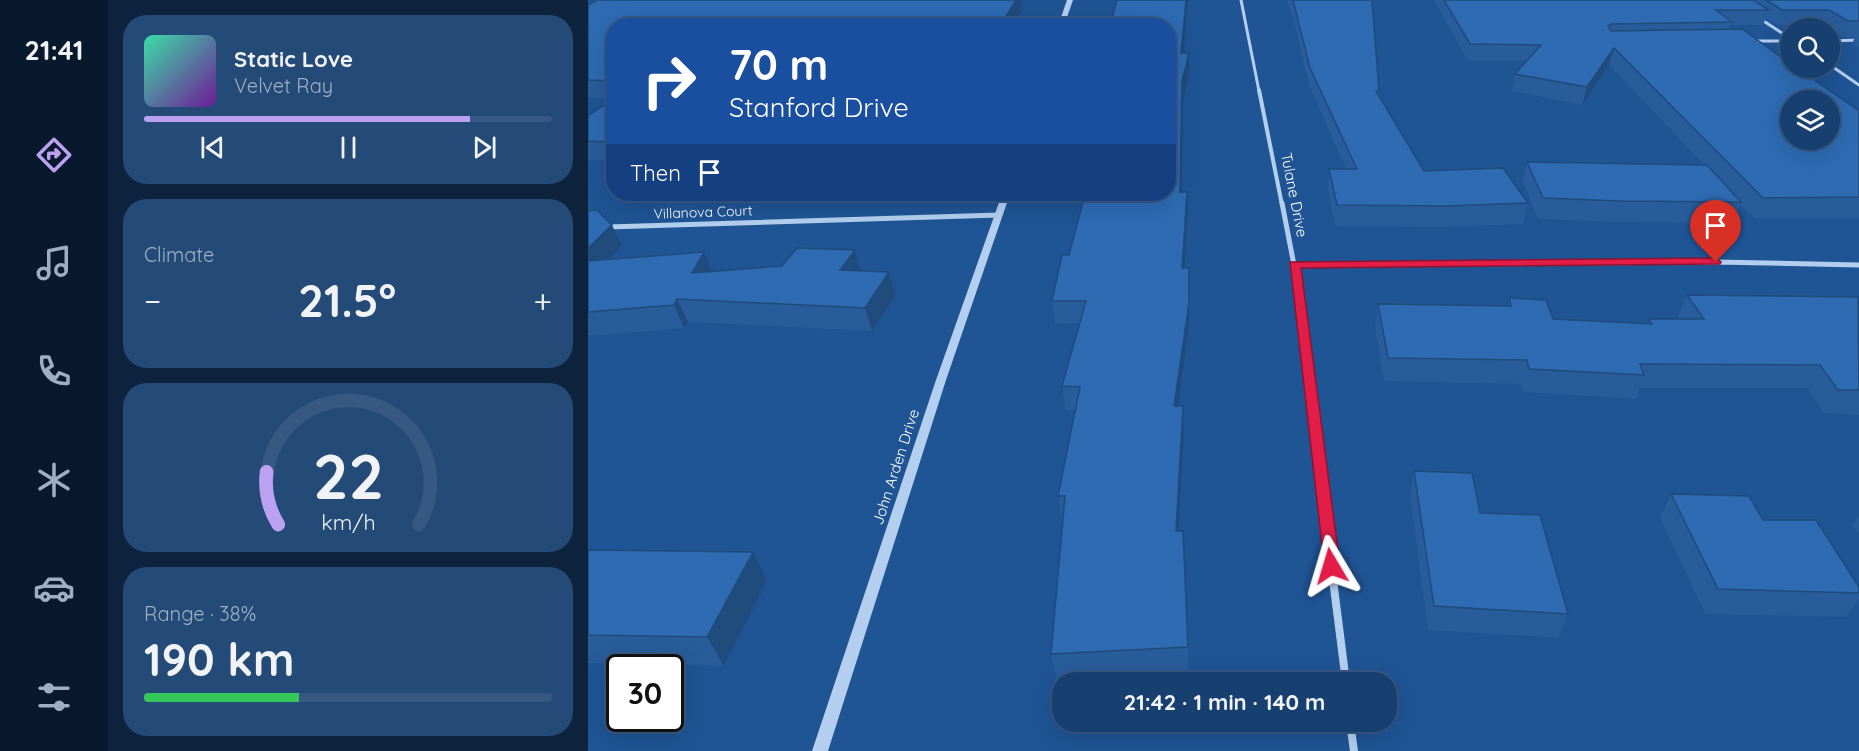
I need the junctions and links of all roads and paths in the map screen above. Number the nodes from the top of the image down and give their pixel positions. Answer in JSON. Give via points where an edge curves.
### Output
{"nodes":[{"id":1,"x":1070,"y":0,"type":"edge"},
{"id":2,"x":1241,"y":0,"type":"edge"},
{"id":3,"x":1751,"y":13,"type":"edge"},
{"id":4,"x":1064,"y":18,"type":"edge"},
{"id":5,"x":1780,"y":33,"type":"edge"},
{"id":6,"x":1780,"y":40,"type":"edge"},
{"id":7,"x":1840,"y":40,"type":"edge"},
{"id":8,"x":1859,"y":40,"type":"edge"},
{"id":9,"x":1745,"y":42,"type":"edge"},
{"id":10,"x":1840,"y":73,"type":"edge"},
{"id":11,"x":1859,"y":85,"type":"edge"},
{"id":12,"x":1004,"y":201,"type":"edge"},
{"id":13,"x":999,"y":215,"type":"junction"},
{"id":14,"x":600,"y":227,"type":"edge"},
{"id":15,"x":1294,"y":265,"type":"junction"},
{"id":16,"x":1859,"y":265,"type":"edge"},
{"id":17,"x":1345,"y":672,"type":"edge"},
{"id":18,"x":1351,"y":732,"type":"edge"},
{"id":19,"x":820,"y":751,"type":"edge"},
{"id":20,"x":1354,"y":751,"type":"edge"}],
"edges":[{"from":1,"to":4,"type":"street"},
{"from":2,"to":15,"type":"street","name":"Tulane Drive"},
{"from":3,"to":5,"type":"street"},
{"from":6,"to":9,"type":"street"},
{"from":7,"to":8,"type":"street"},
{"from":10,"to":11,"type":"street"},
{"from":12,"to":13,"type":"street","name":"John Arden Drive"},
{"from":13,"to":14,"type":"street","name":"Villanova Court"},
{"from":13,"to":19,"type":"street","name":"John Arden Drive"},
{"from":15,"to":16,"type":"street"},
{"from":15,"to":17,"type":"street","name":"Tulane Drive"},
{"from":18,"to":20,"type":"street"}]}
